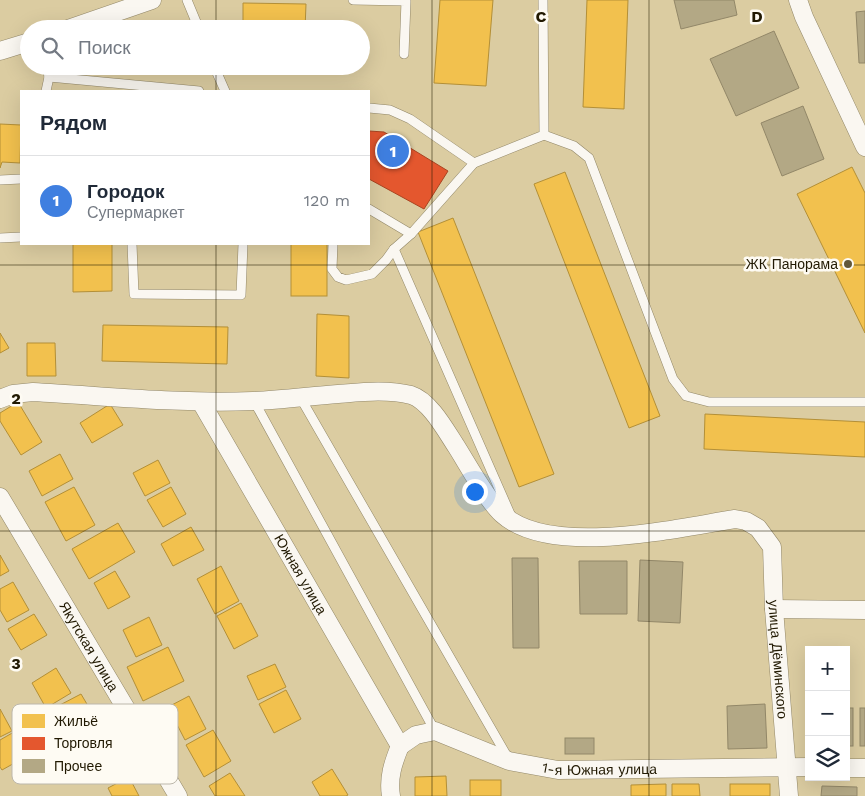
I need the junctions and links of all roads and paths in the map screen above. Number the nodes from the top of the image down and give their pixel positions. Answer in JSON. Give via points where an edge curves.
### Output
{"nodes":[{"id":1,"x":152,"y":0,"type":"edge"},
{"id":2,"x":187,"y":0,"type":"edge"},
{"id":3,"x":353,"y":0,"type":"edge"},
{"id":4,"x":543,"y":0,"type":"edge"},
{"id":5,"x":798,"y":0,"type":"edge"},
{"id":6,"x":94,"y":20,"type":"edge"},
{"id":7,"x":195,"y":20,"type":"edge"},
{"id":8,"x":20,"y":45,"type":"edge"},
{"id":9,"x":0,"y":51,"type":"edge"},
{"id":10,"x":404,"y":54,"type":"dead end"},
{"id":11,"x":218,"y":75,"type":"edge"},
{"id":12,"x":49,"y":77,"type":"joint"},
{"id":13,"x":126,"y":88,"type":"edge"},
{"id":14,"x":46,"y":90,"type":"edge"},
{"id":15,"x":175,"y":90,"type":"edge"},
{"id":16,"x":225,"y":90,"type":"edge"},
{"id":17,"x":370,"y":108,"type":"edge"},
{"id":18,"x":544,"y":135,"type":"junction"},
{"id":19,"x":865,"y":147,"type":"edge"},
{"id":20,"x":474,"y":163,"type":"junction"},
{"id":21,"x":20,"y":179,"type":"edge"},
{"id":22,"x":0,"y":180,"type":"edge"},
{"id":23,"x":370,"y":209,"type":"edge"},
{"id":24,"x":411,"y":234,"type":"junction"},
{"id":25,"x":20,"y":237,"type":"edge"},
{"id":26,"x":0,"y":238,"type":"edge"},
{"id":27,"x":132,"y":245,"type":"edge"},
{"id":28,"x":243,"y":245,"type":"edge"},
{"id":29,"x":333,"y":245,"type":"edge"},
{"id":30,"x":394,"y":249,"type":"junction"},
{"id":31,"x":300,"y":397,"type":"junction"},
{"id":32,"x":0,"y":399,"type":"edge"},
{"id":33,"x":254,"y":401,"type":"junction"},
{"id":34,"x":201,"y":402,"type":"junction"},
{"id":35,"x":865,"y":402,"type":"edge"},
{"id":36,"x":0,"y":497,"type":"edge"},
{"id":37,"x":514,"y":523,"type":"junction"},
{"id":38,"x":774,"y":609,"type":"junction"},
{"id":39,"x":865,"y":610,"type":"edge"},
{"id":40,"x":123,"y":704,"type":"edge"},
{"id":41,"x":435,"y":731,"type":"junction"},
{"id":42,"x":400,"y":746,"type":"junction"},
{"id":43,"x":509,"y":761,"type":"junction"},
{"id":44,"x":787,"y":766,"type":"junction"},
{"id":45,"x":805,"y":767,"type":"edge"},
{"id":46,"x":850,"y":768,"type":"edge"},
{"id":47,"x":865,"y":768,"type":"edge"},
{"id":48,"x":171,"y":784,"type":"edge"},
{"id":49,"x":178,"y":796,"type":"edge"},
{"id":50,"x":391,"y":796,"type":"edge"},
{"id":51,"x":789,"y":796,"type":"edge"}],
"edges":[{"from":1,"to":6,"type":"street"},
{"from":2,"to":7,"type":"lane"},
{"from":3,"to":10,"type":"lane","via":[[406,1]]},
{"from":4,"to":18,"type":"lane"},
{"from":5,"to":19,"type":"street"},
{"from":8,"to":9,"type":"street"},
{"from":11,"to":16,"type":"lane"},
{"from":12,"to":13,"type":"lane"},
{"from":12,"to":14,"type":"lane"},
{"from":13,"to":15,"type":"lane"},
{"from":17,"to":20,"type":"lane","via":[[390,110],[410,119]]},
{"from":18,"to":20,"type":"lane"},
{"from":18,"to":35,"type":"lane","via":[[579,148],[589,158],[673,379],[686,396],[709,402]]},
{"from":20,"to":24,"type":"lane"},
{"from":21,"to":22,"type":"lane"},
{"from":23,"to":24,"type":"lane"},
{"from":24,"to":30,"type":"lane"},
{"from":25,"to":26,"type":"lane"},
{"from":27,"to":28,"type":"lane","via":[[134,294],[222,295],[241,295]]},
{"from":29,"to":30,"type":"lane","via":[[332,269],[338,277],[346,280],[372,274]]},
{"from":30,"to":37,"type":"lane"},
{"from":31,"to":33,"type":"street"},
{"from":31,"to":37,"type":"street","via":[[370,391],[413,396],[426,404],[440,421],[491,500]]},
{"from":31,"to":43,"type":"lane"},
{"from":32,"to":34,"type":"street","via":[[33,392]]},
{"from":33,"to":34,"type":"street"},
{"from":33,"to":41,"type":"lane"},
{"from":34,"to":42,"type":"street","name":"Южная улица"},
{"from":36,"to":40,"type":"street","name":"Якутская улица"},
{"from":37,"to":38,"type":"street","name":"улица Дёминского","via":[[544,534],[591,538],[735,519],[746,521],[758,528],[772,547]]},
{"from":38,"to":39,"type":"street"},
{"from":38,"to":44,"type":"street","name":"улица Дёминского"},
{"from":41,"to":42,"type":"street","via":[[416,735]]},
{"from":41,"to":43,"type":"street","name":"1-я Южная улица"},
{"from":42,"to":50,"type":"street","via":[[392,766]]},
{"from":43,"to":44,"type":"street","name":"1-я Южная улица","via":[[558,770]]},
{"from":44,"to":45,"type":"street","name":"1-я Южная улица"},
{"from":44,"to":51,"type":"street","name":"улица Дёминского"},
{"from":46,"to":47,"type":"street"},
{"from":48,"to":49,"type":"street","name":"Якутская улица"}]}
